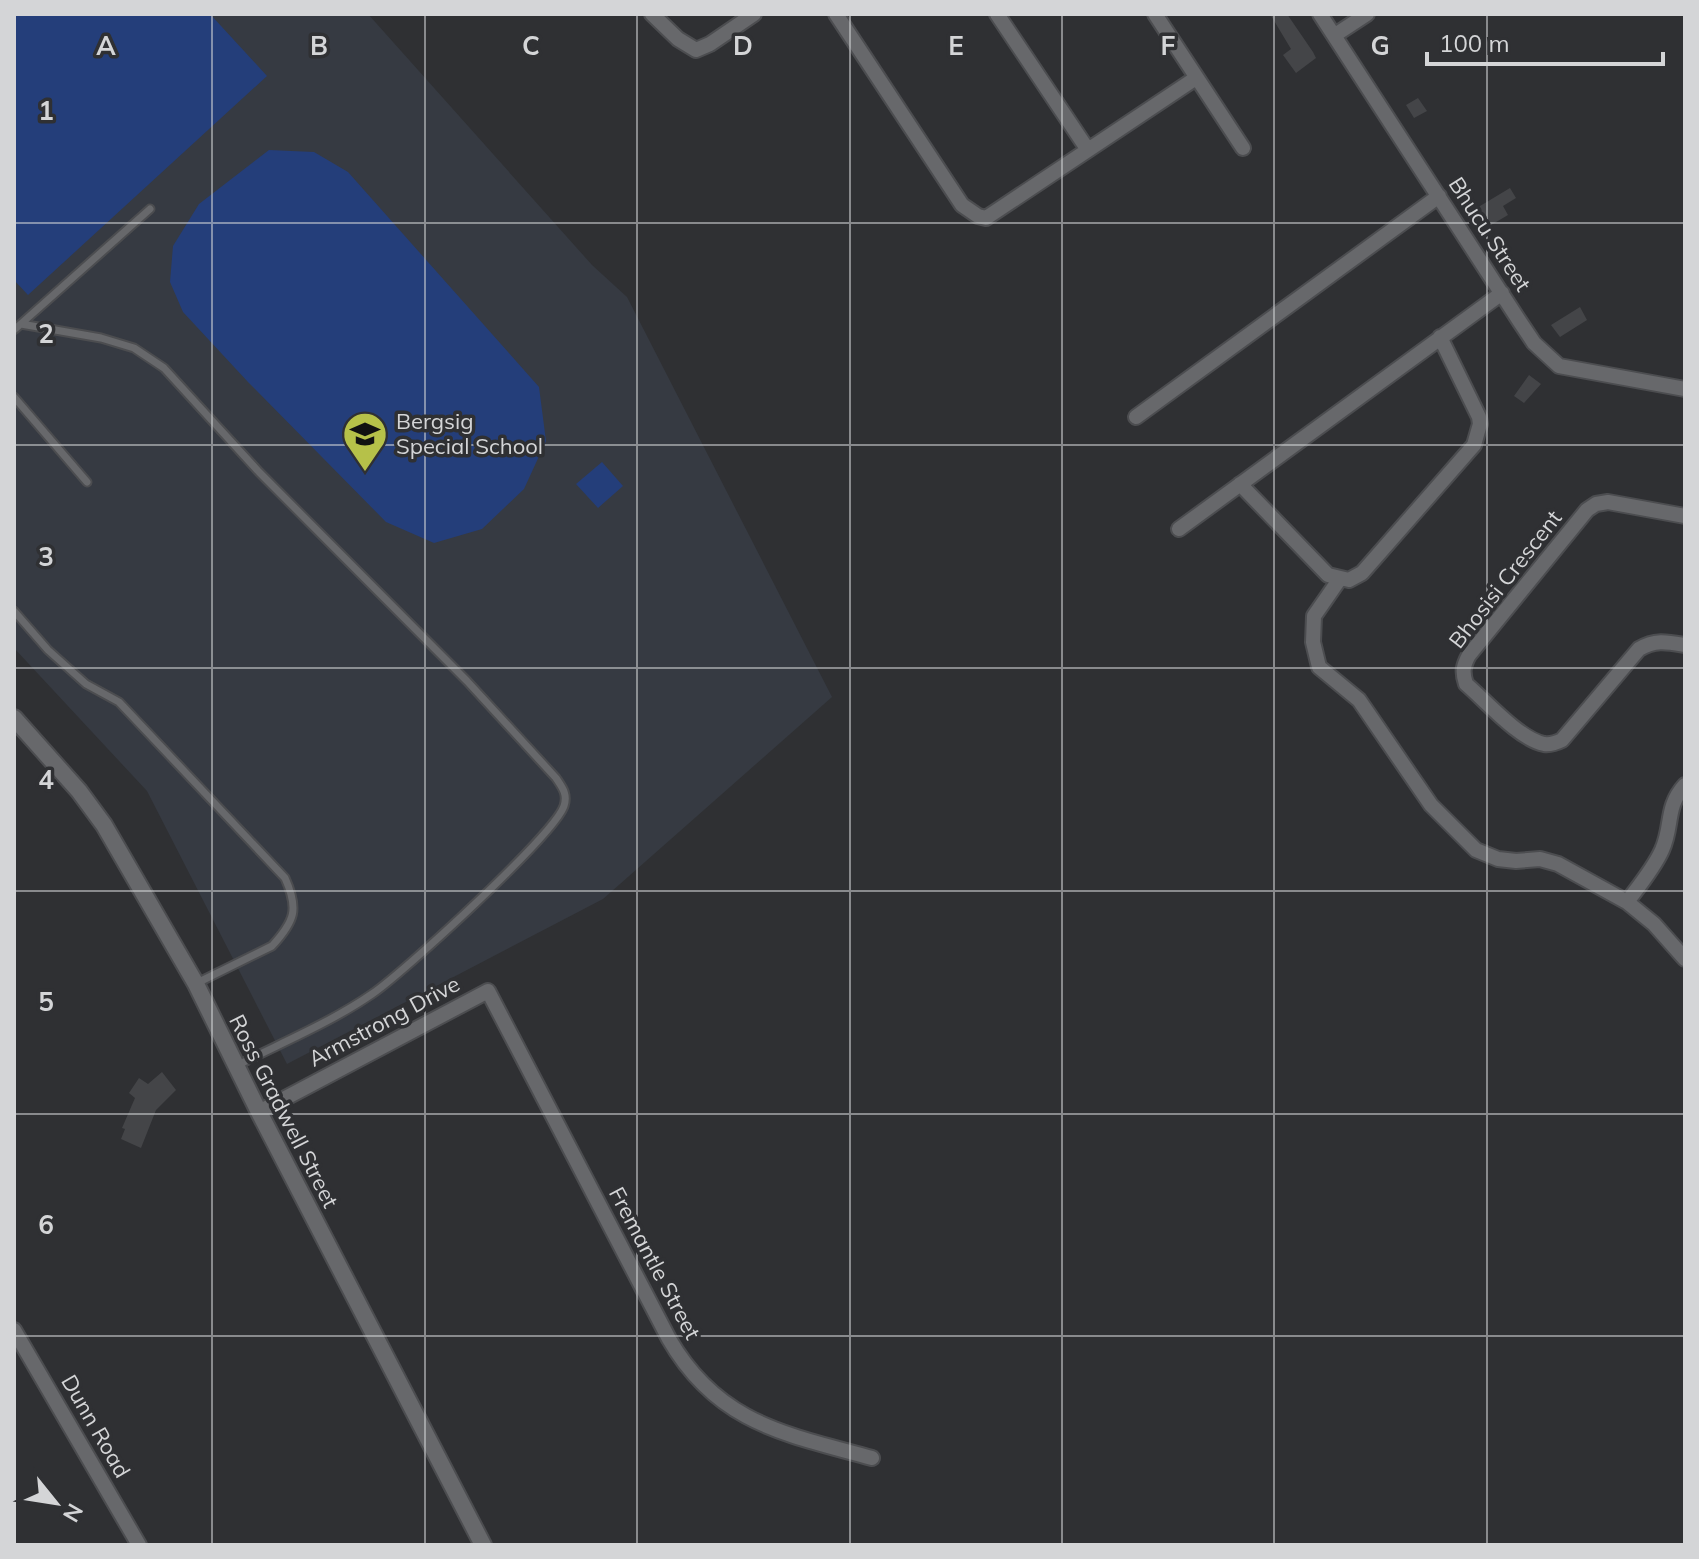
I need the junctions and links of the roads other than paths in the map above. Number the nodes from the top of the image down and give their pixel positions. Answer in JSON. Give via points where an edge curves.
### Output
{"nodes":[{"id":1,"x":652,"y":14,"type":"edge"},
{"id":2,"x":754,"y":14,"type":"edge"},
{"id":3,"x":836,"y":14,"type":"edge"},
{"id":4,"x":997,"y":14,"type":"edge"},
{"id":5,"x":1155,"y":14,"type":"edge"},
{"id":6,"x":1320,"y":14,"type":"edge"},
{"id":7,"x":1367,"y":14,"type":"edge"},
{"id":8,"x":1335,"y":35,"type":"junction"},
{"id":9,"x":1196,"y":78,"type":"junction"},
{"id":10,"x":1243,"y":148,"type":"dead end"},
{"id":11,"x":1088,"y":150,"type":"junction"},
{"id":12,"x":1439,"y":196,"type":"junction"},
{"id":13,"x":150,"y":209,"type":"dead end"},
{"id":14,"x":1502,"y":293,"type":"junction"},
{"id":15,"x":17,"y":327,"type":"edge"},
{"id":16,"x":1440,"y":337,"type":"junction"},
{"id":17,"x":1685,"y":389,"type":"edge"},
{"id":18,"x":14,"y":397,"type":"edge"},
{"id":19,"x":1136,"y":417,"type":"dead end"},
{"id":20,"x":87,"y":482,"type":"dead end"},
{"id":21,"x":1240,"y":484,"type":"junction"},
{"id":22,"x":1685,"y":516,"type":"edge"},
{"id":23,"x":1179,"y":529,"type":"dead end"},
{"id":24,"x":1339,"y":580,"type":"junction"},
{"id":25,"x":14,"y":611,"type":"edge"},
{"id":26,"x":1685,"y":645,"type":"edge"},
{"id":27,"x":14,"y":718,"type":"edge"},
{"id":28,"x":1685,"y":785,"type":"edge"},
{"id":29,"x":1627,"y":902,"type":"junction"},
{"id":30,"x":1685,"y":959,"type":"edge"},
{"id":31,"x":196,"y":984,"type":"junction"},
{"id":32,"x":488,"y":991,"type":"joint"},
{"id":33,"x":236,"y":1067,"type":"junction"},
{"id":34,"x":259,"y":1112,"type":"junction"},
{"id":35,"x":14,"y":1330,"type":"edge"},
{"id":36,"x":872,"y":1458,"type":"dead end"},
{"id":37,"x":135,"y":1543,"type":"edge"},
{"id":38,"x":483,"y":1545,"type":"edge"}],
"edges":[{"from":1,"to":2,"type":"street","via":[[696,50]]},
{"from":3,"to":11,"type":"street","via":[[962,205],[978,216],[986,218]]},
{"from":4,"to":11,"type":"street"},
{"from":5,"to":9,"type":"street"},
{"from":6,"to":8,"type":"street","name":"Bhucu Street"},
{"from":7,"to":8,"type":"street"},
{"from":8,"to":12,"type":"street","name":"Bhucu Street"},
{"from":9,"to":10,"type":"street"},
{"from":9,"to":11,"type":"street"},
{"from":12,"to":14,"type":"street","name":"Bhucu Street"},
{"from":12,"to":19,"type":"street"},
{"from":13,"to":15,"type":"lane"},
{"from":14,"to":16,"type":"street"},
{"from":14,"to":17,"type":"street","name":"Bhucu Street","via":[[1534,343],[1559,366]]},
{"from":15,"to":33,"type":"lane","via":[[101,338],[134,348],[164,368],[259,472],[467,681],[565,792],[558,817],[528,851],[381,987]]},
{"from":16,"to":21,"type":"street"},
{"from":16,"to":24,"type":"street","via":[[1479,417],[1474,445],[1377,559],[1362,573]]},
{"from":18,"to":20,"type":"lane"},
{"from":21,"to":23,"type":"street"},
{"from":21,"to":24,"type":"street","via":[[1328,575]]},
{"from":22,"to":26,"type":"street","name":"Bhosisi Crescent","via":[[1608,502],[1587,510],[1469,655],[1463,675],[1466,684],[1529,738],[1554,744],[1639,649],[1661,641]]},
{"from":24,"to":29,"type":"street","via":[[1314,616],[1313,650],[1319,667],[1359,700],[1431,805],[1476,850],[1498,859],[1558,864]]},
{"from":25,"to":31,"type":"lane","via":[[86,684],[119,702],[285,878],[295,904],[281,937]]},
{"from":27,"to":31,"type":"street","name":"Ross Gradwell Street","via":[[104,825]]},
{"from":28,"to":29,"type":"street","via":[[1671,808],[1662,850]]},
{"from":29,"to":30,"type":"street"},
{"from":31,"to":33,"type":"street","name":"Ross Gradwell Street"},
{"from":32,"to":34,"type":"street","name":"Armstrong Drive"},
{"from":32,"to":36,"type":"street","name":"Fremantle Street","via":[[669,1339],[697,1379],[734,1412],[764,1427]]},
{"from":33,"to":34,"type":"street","name":"Ross Gradwell Street"},
{"from":34,"to":38,"type":"street","name":"Ross Gradwell Street"},
{"from":35,"to":37,"type":"street","name":"Dunn Road"}]}
